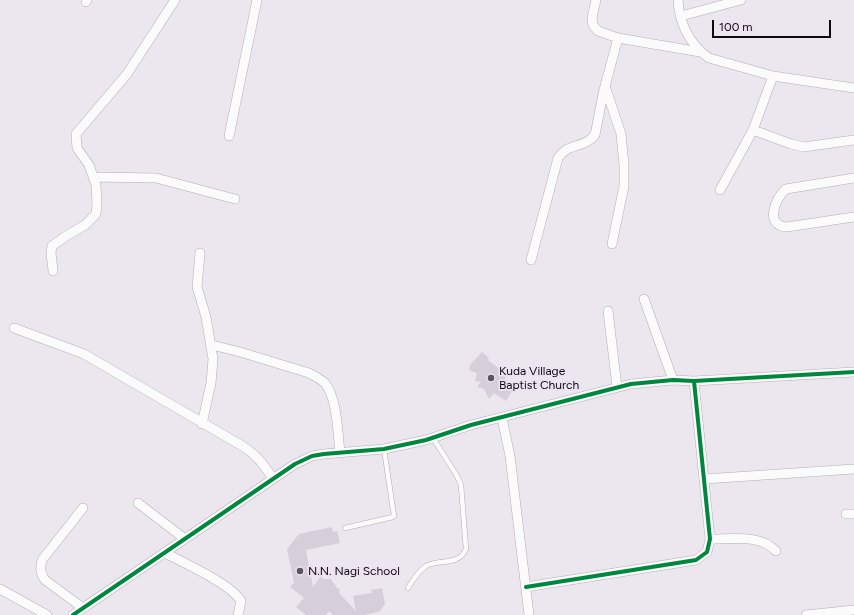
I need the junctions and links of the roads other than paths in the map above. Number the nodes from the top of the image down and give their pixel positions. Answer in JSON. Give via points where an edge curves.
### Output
{"nodes":[{"id":1,"x":176,"y":0,"type":"edge"},
{"id":2,"x":257,"y":0,"type":"edge"},
{"id":3,"x":596,"y":0,"type":"edge"},
{"id":4,"x":678,"y":0,"type":"edge"},
{"id":5,"x":741,"y":0,"type":"edge"},
{"id":6,"x":681,"y":16,"type":"junction"},
{"id":7,"x":618,"y":38,"type":"junction"},
{"id":8,"x":700,"y":52,"type":"junction"},
{"id":9,"x":773,"y":76,"type":"junction"},
{"id":10,"x":605,"y":86,"type":"junction"},
{"id":11,"x":854,"y":88,"type":"edge"},
{"id":12,"x":753,"y":130,"type":"junction"},
{"id":13,"x":229,"y":136,"type":"dead end"},
{"id":14,"x":854,"y":140,"type":"edge"},
{"id":15,"x":94,"y":177,"type":"junction"},
{"id":16,"x":854,"y":178,"type":"edge"},
{"id":17,"x":720,"y":190,"type":"dead end"},
{"id":18,"x":235,"y":199,"type":"dead end"},
{"id":19,"x":854,"y":217,"type":"edge"},
{"id":20,"x":612,"y":244,"type":"dead end"},
{"id":21,"x":200,"y":253,"type":"dead end"},
{"id":22,"x":530,"y":260,"type":"dead end"},
{"id":23,"x":53,"y":271,"type":"dead end"},
{"id":24,"x":644,"y":299,"type":"dead end"},
{"id":25,"x":608,"y":311,"type":"dead end"},
{"id":26,"x":14,"y":328,"type":"dead end"},
{"id":27,"x":212,"y":345,"type":"junction"},
{"id":28,"x":854,"y":372,"type":"edge"},
{"id":29,"x":673,"y":380,"type":"junction"},
{"id":30,"x":694,"y":381,"type":"junction"},
{"id":31,"x":617,"y":387,"type":"junction"},
{"id":32,"x":502,"y":418,"type":"junction"},
{"id":33,"x":202,"y":424,"type":"junction"},
{"id":34,"x":433,"y":438,"type":"junction"},
{"id":35,"x":384,"y":449,"type":"junction"},
{"id":36,"x":340,"y":453,"type":"junction"},
{"id":37,"x":854,"y":469,"type":"edge"},
{"id":38,"x":273,"y":479,"type":"junction"},
{"id":39,"x":704,"y":479,"type":"junction"},
{"id":40,"x":138,"y":503,"type":"dead end"},
{"id":41,"x":83,"y":508,"type":"dead end"},
{"id":42,"x":345,"y":528,"type":"dead end"},
{"id":43,"x":185,"y":539,"type":"junction"},
{"id":44,"x":710,"y":539,"type":"junction"},
{"id":45,"x":776,"y":550,"type":"dead end"},
{"id":46,"x":165,"y":553,"type":"junction"},
{"id":47,"x":526,"y":587,"type":"junction"},
{"id":48,"x":408,"y":588,"type":"dead end"},
{"id":49,"x":0,"y":589,"type":"edge"},
{"id":50,"x":83,"y":608,"type":"junction"},
{"id":51,"x":854,"y":610,"type":"edge"},
{"id":52,"x":47,"y":615,"type":"edge"},
{"id":53,"x":73,"y":615,"type":"edge"},
{"id":54,"x":238,"y":615,"type":"edge"},
{"id":55,"x":529,"y":615,"type":"edge"},
{"id":56,"x":806,"y":615,"type":"edge"}],
"edges":[{"from":1,"to":15,"type":"street","via":[[127,74],[76,134],[77,148]]},
{"from":2,"to":13,"type":"street"},
{"from":3,"to":7,"type":"street","via":[[593,25],[598,31]]},
{"from":4,"to":6,"type":"street"},
{"from":5,"to":6,"type":"street"},
{"from":6,"to":8,"type":"street","via":[[688,35]]},
{"from":7,"to":8,"type":"street"},
{"from":7,"to":10,"type":"street"},
{"from":8,"to":9,"type":"street","via":[[709,58]]},
{"from":9,"to":11,"type":"street"},
{"from":9,"to":12,"type":"street"},
{"from":10,"to":20,"type":"street","via":[[621,134],[624,166],[624,186]]},
{"from":10,"to":22,"type":"street","via":[[595,135],[590,141],[563,150],[558,158]]},
{"from":12,"to":14,"type":"street","via":[[804,147]]},
{"from":12,"to":17,"type":"street"},
{"from":15,"to":18,"type":"street","via":[[156,178]]},
{"from":15,"to":23,"type":"street","via":[[98,204],[96,214],[85,225],[52,246]]},
{"from":16,"to":19,"type":"street","via":[[786,189],[779,194],[774,214],[779,227]]},
{"from":21,"to":27,"type":"street","via":[[197,288]]},
{"from":24,"to":29,"type":"street"},
{"from":25,"to":31,"type":"street"},
{"from":26,"to":33,"type":"street","via":[[84,354]]},
{"from":27,"to":33,"type":"street","via":[[211,383]]},
{"from":27,"to":36,"type":"street","via":[[319,378],[330,390]]},
{"from":28,"to":30,"type":"street"},
{"from":29,"to":30,"type":"street"},
{"from":29,"to":31,"type":"street"},
{"from":30,"to":39,"type":"street"},
{"from":31,"to":32,"type":"street"},
{"from":32,"to":34,"type":"street"},
{"from":32,"to":47,"type":"street","via":[[510,456]]},
{"from":33,"to":38,"type":"street","via":[[255,454]]},
{"from":34,"to":35,"type":"street"},
{"from":34,"to":48,"type":"lane","via":[[461,485],[466,550],[457,560],[425,567]]},
{"from":35,"to":36,"type":"street"},
{"from":35,"to":42,"type":"lane","via":[[394,516]]},
{"from":36,"to":38,"type":"street","via":[[302,460]]},
{"from":37,"to":39,"type":"street"},
{"from":38,"to":43,"type":"street"},
{"from":39,"to":44,"type":"street"},
{"from":40,"to":43,"type":"street"},
{"from":41,"to":50,"type":"street","via":[[42,560],[40,568],[45,580]]},
{"from":43,"to":46,"type":"street"},
{"from":44,"to":45,"type":"street","via":[[759,540]]},
{"from":44,"to":47,"type":"street","via":[[707,552],[696,560]]},
{"from":46,"to":50,"type":"street"},
{"from":46,"to":54,"type":"street","via":[[238,596],[241,601]]},
{"from":47,"to":55,"type":"street"},
{"from":49,"to":52,"type":"street"},
{"from":50,"to":53,"type":"street"},
{"from":51,"to":56,"type":"street"}]}
